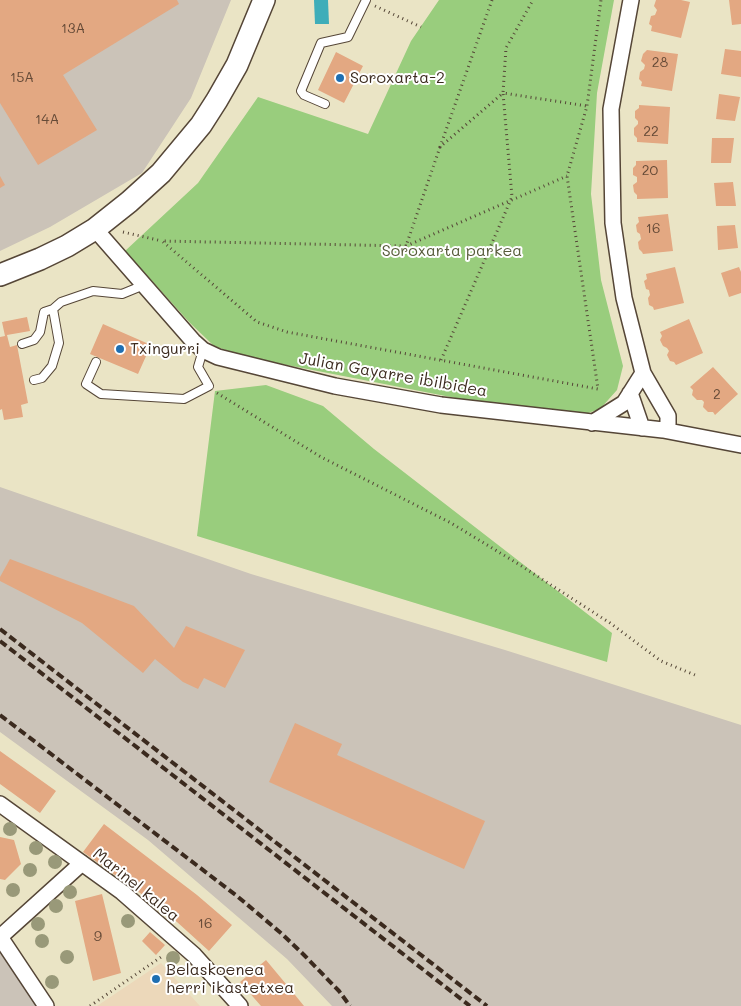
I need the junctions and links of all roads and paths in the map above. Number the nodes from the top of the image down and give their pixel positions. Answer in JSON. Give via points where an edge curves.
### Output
{"nodes":[{"id":1,"x":264,"y":0,"type":"edge"},
{"id":2,"x":492,"y":0,"type":"edge"},
{"id":3,"x":533,"y":0,"type":"edge"},
{"id":4,"x":601,"y":0,"type":"edge"},
{"id":5,"x":631,"y":0,"type":"edge"},
{"id":6,"x":366,"y":1,"type":"edge"},
{"id":7,"x":421,"y":27,"type":"dead end"},
{"id":8,"x":503,"y":93,"type":"junction"},
{"id":9,"x":325,"y":104,"type":"dead end"},
{"id":10,"x":587,"y":106,"type":"junction"},
{"id":11,"x":440,"y":147,"type":"junction"},
{"id":12,"x":567,"y":176,"type":"junction"},
{"id":13,"x":95,"y":228,"type":"junction"},
{"id":14,"x":120,"y":231,"type":"dead end"},
{"id":15,"x":162,"y":241,"type":"junction"},
{"id":16,"x":406,"y":246,"type":"junction"},
{"id":17,"x":0,"y":275,"type":"edge"},
{"id":18,"x":144,"y":285,"type":"junction"},
{"id":19,"x":53,"y":309,"type":"junction"},
{"id":20,"x":22,"y":344,"type":"dead end"},
{"id":21,"x":203,"y":350,"type":"junction"},
{"id":22,"x":440,"y":360,"type":"junction"},
{"id":23,"x":96,"y":362,"type":"dead end"},
{"id":24,"x":643,"y":373,"type":"junction"},
{"id":25,"x":34,"y":380,"type":"dead end"},
{"id":26,"x":210,"y":386,"type":"junction"},
{"id":27,"x":630,"y":393,"type":"junction"},
{"id":28,"x":592,"y":423,"type":"junction"},
{"id":29,"x":642,"y":428,"type":"junction"},
{"id":30,"x":663,"y":430,"type":"junction"},
{"id":31,"x":741,"y":445,"type":"edge"},
{"id":32,"x":695,"y":675,"type":"dead end"},
{"id":33,"x":0,"y":804,"type":"edge"},
{"id":34,"x":82,"y":863,"type":"junction"},
{"id":35,"x":0,"y":937,"type":"edge"},
{"id":36,"x":164,"y":955,"type":"dead end"},
{"id":37,"x":46,"y":1006,"type":"edge"},
{"id":38,"x":90,"y":1006,"type":"edge"},
{"id":39,"x":240,"y":1006,"type":"edge"}],
"edges":[{"from":1,"to":13,"type":"street","via":[[237,65],[201,125],[161,173]]},
{"from":2,"to":11,"type":"path"},
{"from":3,"to":8,"type":"path","via":[[506,48]]},
{"from":4,"to":10,"type":"path"},
{"from":5,"to":24,"type":"street","via":[[611,109],[613,223],[624,298]]},
{"from":6,"to":7,"type":"path"},
{"from":6,"to":9,"type":"lane","via":[[348,37],[321,43],[301,91]]},
{"from":8,"to":10,"type":"path"},
{"from":8,"to":11,"type":"path"},
{"from":8,"to":22,"type":"path","via":[[512,196]]},
{"from":10,"to":12,"type":"path"},
{"from":11,"to":16,"type":"path"},
{"from":12,"to":16,"type":"path"},
{"from":12,"to":22,"type":"path","via":[[598,389]]},
{"from":13,"to":17,"type":"street","via":[[49,255]]},
{"from":13,"to":18,"type":"street","name":"Julian Gayarre ibilbidea"},
{"from":14,"to":15,"type":"path"},
{"from":15,"to":16,"type":"path"},
{"from":15,"to":22,"type":"path","via":[[257,322],[287,332]]},
{"from":18,"to":19,"type":"lane","via":[[122,294],[93,291],[61,302]]},
{"from":18,"to":21,"type":"street","name":"Julian Gayarre ibilbidea"},
{"from":19,"to":20,"type":"lane","via":[[44,312],[40,332],[34,340]]},
{"from":19,"to":25,"type":"lane","via":[[59,343],[52,366],[42,378]]},
{"from":21,"to":26,"type":"lane","via":[[198,367]]},
{"from":21,"to":28,"type":"street","name":"Julian Gayarre ibilbidea","via":[[218,357],[335,386],[441,405]]},
{"from":23,"to":26,"type":"lane","via":[[86,384],[101,394],[184,399]]},
{"from":24,"to":27,"type":"street"},
{"from":24,"to":30,"type":"street","via":[[668,416],[668,425]]},
{"from":26,"to":32,"type":"path","via":[[222,398],[321,457],[497,551],[610,623],[661,661]]},
{"from":27,"to":28,"type":"street","via":[[624,403]]},
{"from":27,"to":29,"type":"street"},
{"from":28,"to":29,"type":"street","name":"Julian Gayarre ibilbidea"},
{"from":29,"to":30,"type":"street","name":"Julian Gayarre ibilbidea"},
{"from":30,"to":31,"type":"street","name":"Julian Gayarre ibilbidea"},
{"from":33,"to":34,"type":"street","name":"Marinel kalea"},
{"from":34,"to":35,"type":"street"},
{"from":34,"to":39,"type":"street","name":"Marinel kalea","via":[[122,892],[194,956]]},
{"from":35,"to":37,"type":"street"},
{"from":36,"to":38,"type":"path"}]}
